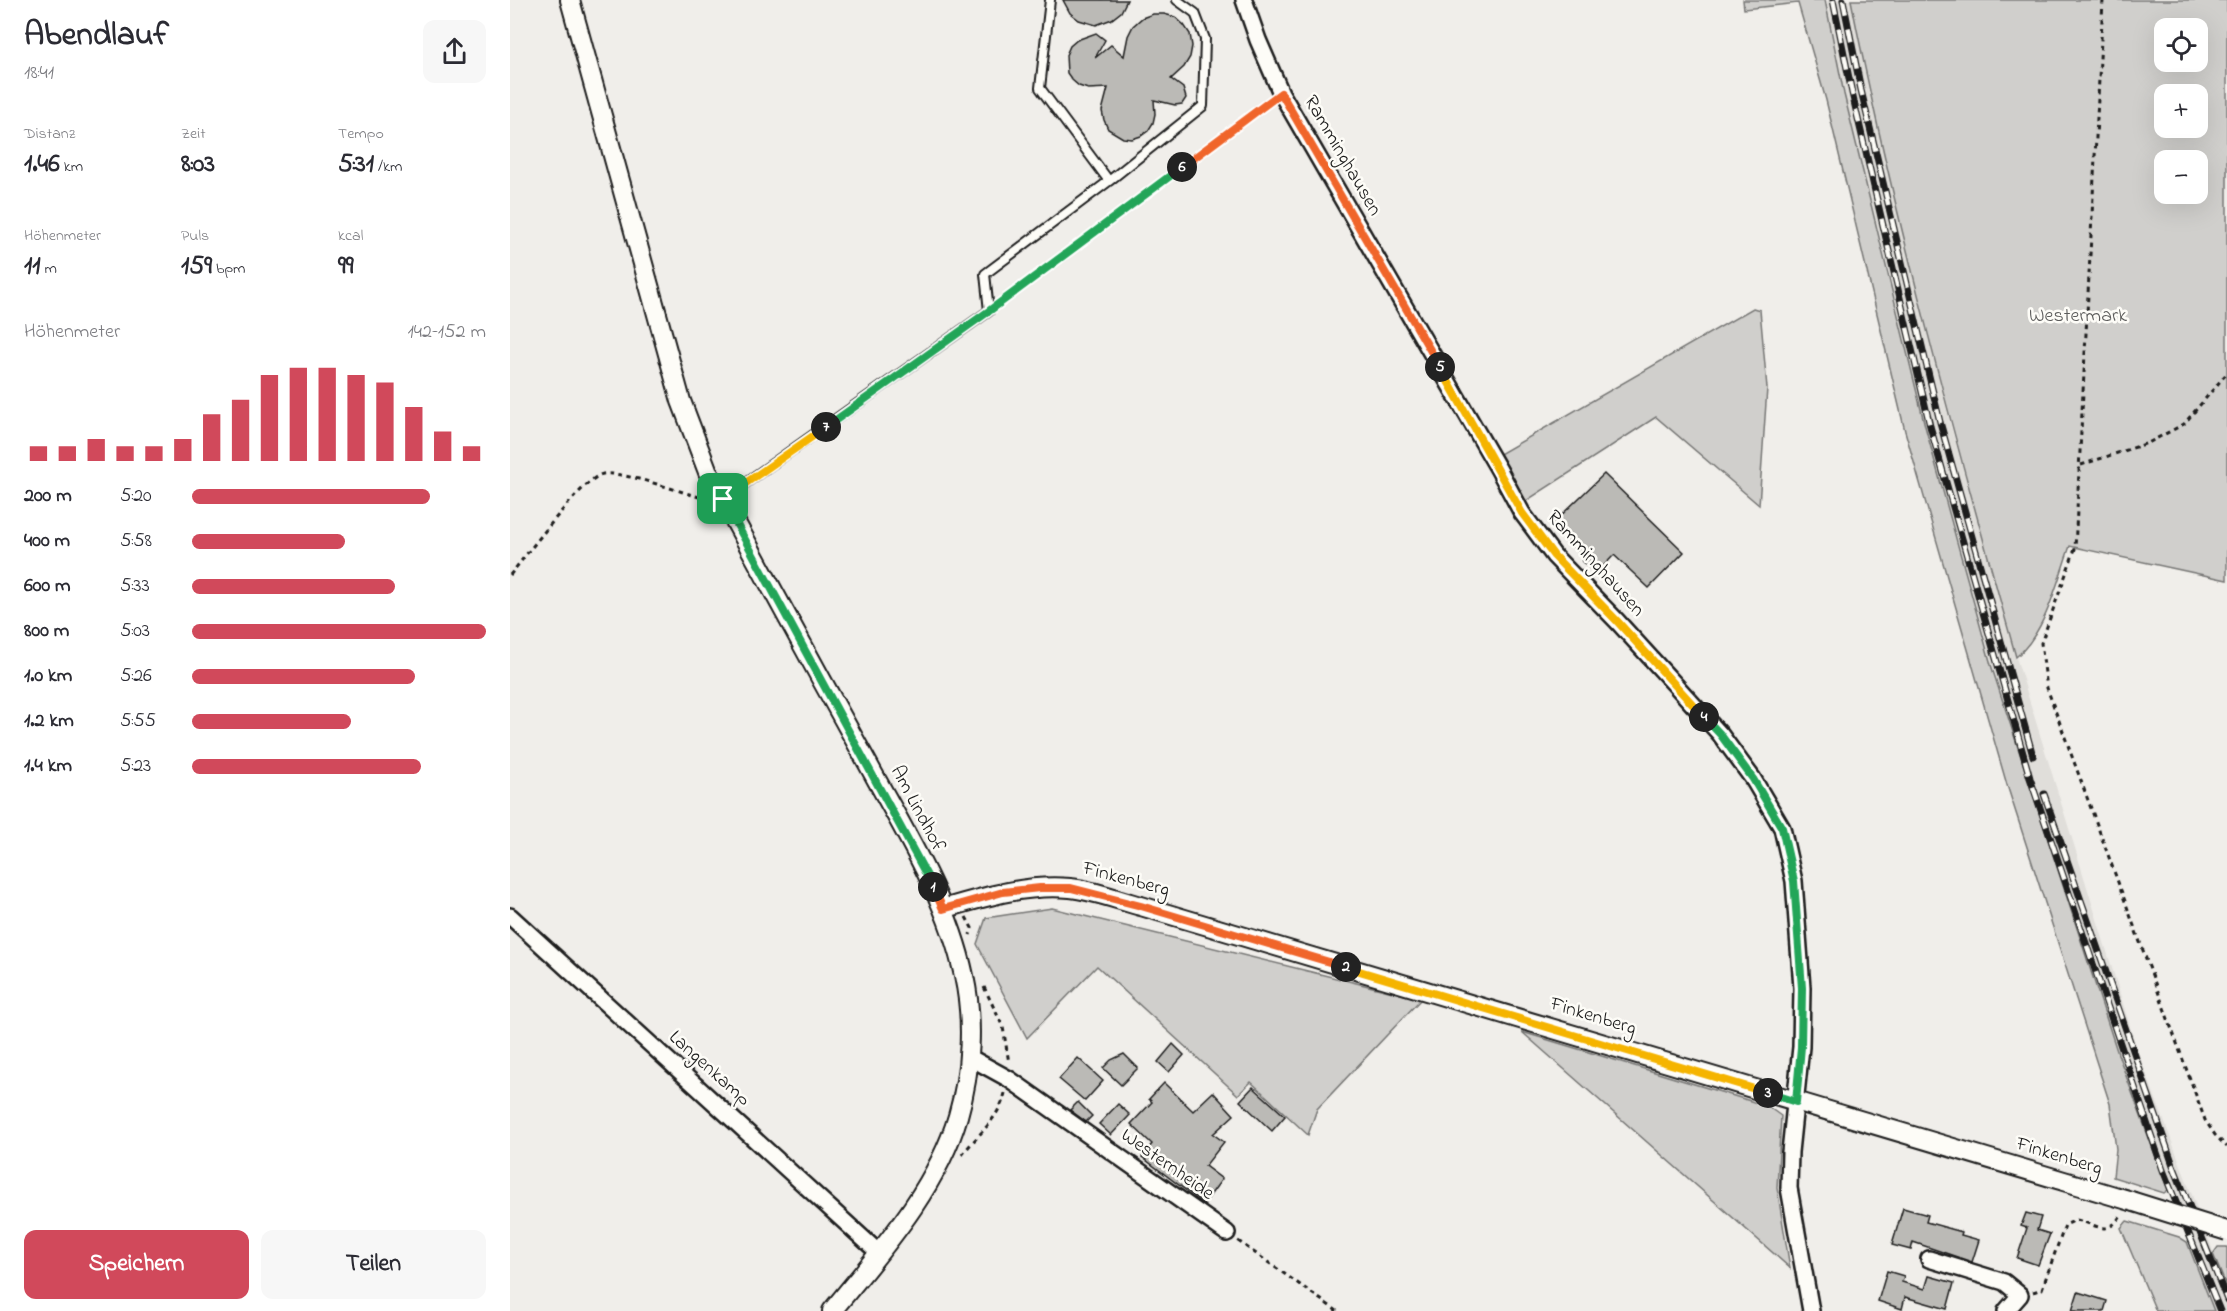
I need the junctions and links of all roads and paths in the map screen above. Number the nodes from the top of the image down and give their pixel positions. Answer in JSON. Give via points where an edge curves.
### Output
{"nodes":[{"id":1,"x":570,"y":0,"type":"edge"},
{"id":2,"x":1050,"y":0,"type":"edge"},
{"id":3,"x":1177,"y":0,"type":"edge"},
{"id":4,"x":1244,"y":0,"type":"edge"},
{"id":5,"x":2103,"y":0,"type":"edge"},
{"id":6,"x":1281,"y":93,"type":"junction"},
{"id":7,"x":1109,"y":181,"type":"junction"},
{"id":8,"x":989,"y":311,"type":"junction"},
{"id":9,"x":2227,"y":373,"type":"edge"},
{"id":10,"x":2080,"y":465,"type":"junction"},
{"id":11,"x":723,"y":499,"type":"junction"},
{"id":12,"x":510,"y":575,"type":"edge"},
{"id":13,"x":943,"y":909,"type":"junction"},
{"id":14,"x":510,"y":916,"type":"edge"},
{"id":15,"x":969,"y":1057,"type":"junction"},
{"id":16,"x":1796,"y":1102,"type":"junction"},
{"id":17,"x":2227,"y":1147,"type":"edge"},
{"id":18,"x":2127,"y":1207,"type":"junction"},
{"id":19,"x":2227,"y":1231,"type":"edge"},
{"id":20,"x":1227,"y":1233,"type":"joint"},
{"id":21,"x":879,"y":1253,"type":"junction"},
{"id":22,"x":1929,"y":1259,"type":"dead end"},
{"id":23,"x":2013,"y":1306,"type":"edge"},
{"id":24,"x":832,"y":1311,"type":"edge"},
{"id":25,"x":1337,"y":1311,"type":"edge"},
{"id":26,"x":1811,"y":1311,"type":"edge"}],
"edges":[{"from":1,"to":11,"type":"street","name":"Am Lindhof","via":[[681,401],[708,472]]},
{"from":2,"to":7,"type":"lane","via":[[1040,88]]},
{"from":3,"to":7,"type":"lane","via":[[1195,13],[1205,39],[1203,106]]},
{"from":4,"to":6,"type":"street","name":"Ramminghausen"},
{"from":5,"to":10,"type":"path"},
{"from":6,"to":8,"type":"path"},
{"from":6,"to":16,"type":"street","name":"Ramminghausen","via":[[1522,513],[1554,556],[1720,734],[1782,828],[1794,881],[1802,988]]},
{"from":7,"to":8,"type":"lane","via":[[985,274]]},
{"from":8,"to":11,"type":"lane"},
{"from":9,"to":10,"type":"path","via":[[2184,424],[2148,443]]},
{"from":10,"to":17,"type":"path","via":[[2075,549],[2041,644],[2047,688],[2205,1120]]},
{"from":11,"to":12,"type":"path","via":[[706,499],[602,474],[585,485]]},
{"from":11,"to":13,"type":"street","name":"Am Lindhof"},
{"from":13,"to":15,"type":"street","name":"Am Lindhof","via":[[965,977]]},
{"from":13,"to":16,"type":"street","name":"Finkenberg","via":[[1003,892],[1071,888]]},
{"from":14,"to":21,"type":"street","name":"Langenkamp"},
{"from":15,"to":20,"type":"street","name":"Westernheide","via":[[1009,1079]]},
{"from":15,"to":21,"type":"street","name":"Am Lindhof","via":[[958,1117],[948,1145],[934,1174]]},
{"from":16,"to":18,"type":"street","name":"Finkenberg"},
{"from":16,"to":26,"type":"street","name":"Ramminghausen","via":[[1789,1188]]},
{"from":18,"to":19,"type":"street","name":"Finkenberg","bridge":true},
{"from":18,"to":23,"type":"path","via":[[2111,1228],[2076,1220],[2065,1225],[2042,1289]]},
{"from":20,"to":25,"type":"path"},
{"from":21,"to":24,"type":"street","name":"Am Lindhof"},
{"from":22,"to":23,"type":"street","via":[[2004,1282]]}]}
